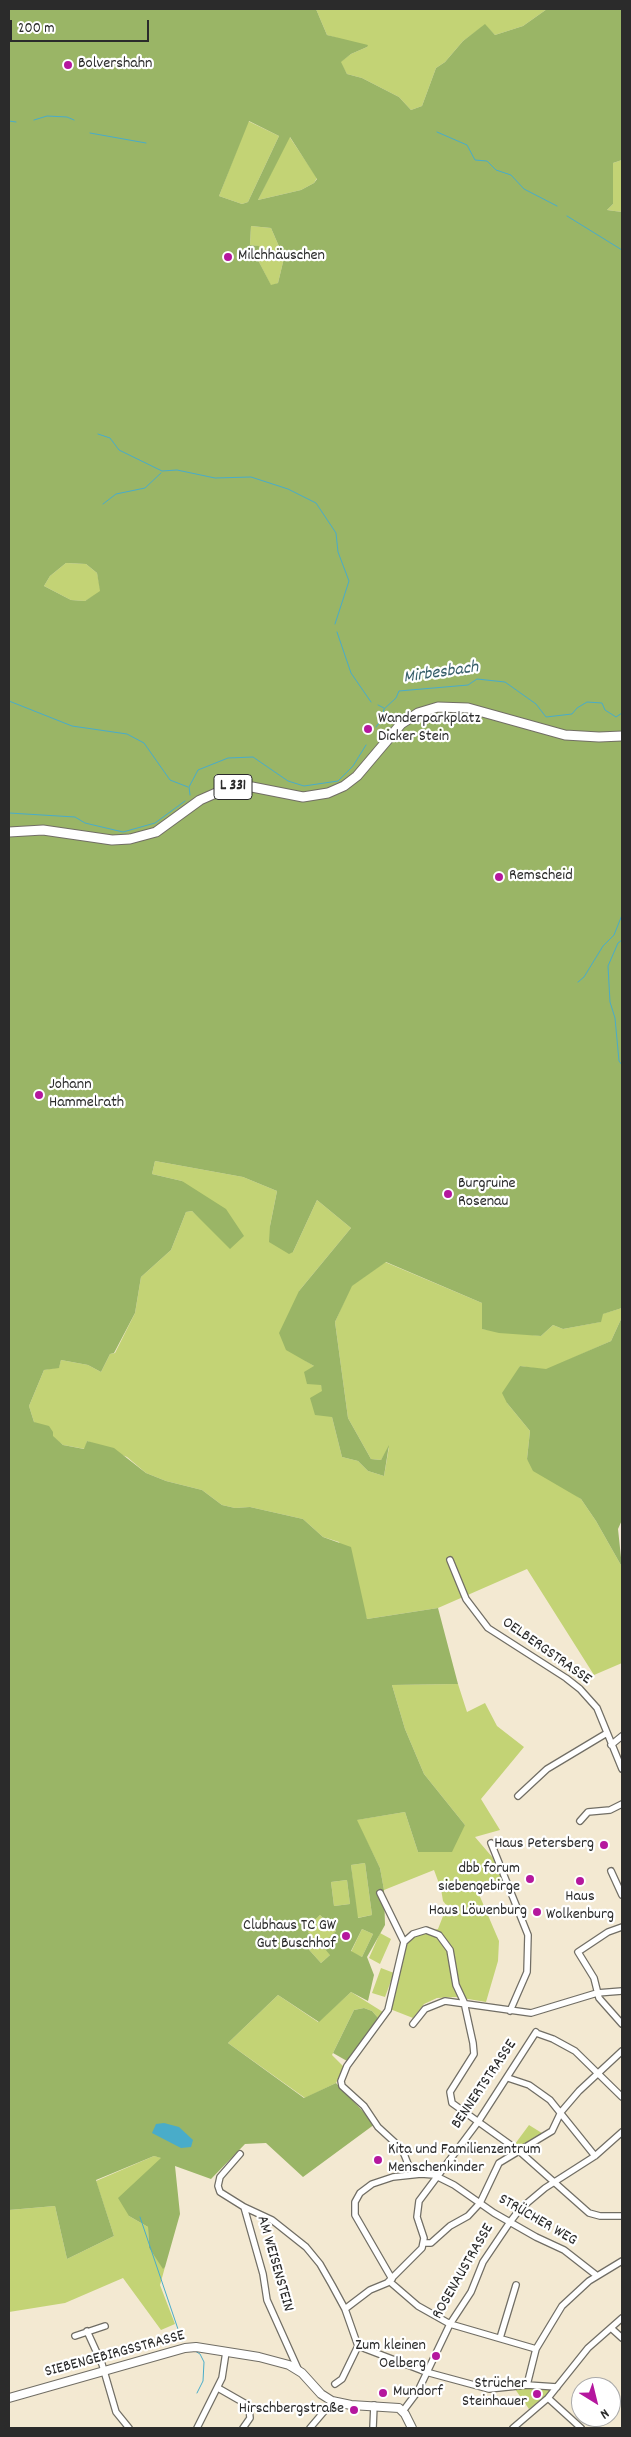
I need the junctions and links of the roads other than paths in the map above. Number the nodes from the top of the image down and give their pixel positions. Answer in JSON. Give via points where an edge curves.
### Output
{"nodes":[{"id":1,"x":622,"y":736,"type":"edge"},
{"id":2,"x":9,"y":832,"type":"edge"},
{"id":3,"x":450,"y":1560,"type":"dead end"},
{"id":4,"x":607,"y":1734,"type":"junction"},
{"id":5,"x":622,"y":1736,"type":"edge"},
{"id":6,"x":611,"y":1744,"type":"junction"},
{"id":7,"x":622,"y":1769,"type":"edge"},
{"id":8,"x":518,"y":1796,"type":"dead end"},
{"id":9,"x":622,"y":1804,"type":"edge"},
{"id":10,"x":580,"y":1821,"type":"dead end"},
{"id":11,"x":491,"y":1843,"type":"dead end"},
{"id":12,"x":611,"y":1870,"type":"dead end"},
{"id":13,"x":380,"y":1893,"type":"dead end"},
{"id":14,"x":622,"y":1895,"type":"edge"},
{"id":15,"x":622,"y":1927,"type":"edge"},
{"id":16,"x":404,"y":1942,"type":"junction"},
{"id":17,"x":622,"y":1991,"type":"edge"},
{"id":18,"x":597,"y":1992,"type":"junction"},
{"id":19,"x":464,"y":2002,"type":"junction"},
{"id":20,"x":510,"y":2011,"type":"junction"},
{"id":21,"x":413,"y":2024,"type":"dead end"},
{"id":22,"x":622,"y":2024,"type":"edge"},
{"id":23,"x":622,"y":2051,"type":"edge"},
{"id":24,"x":598,"y":2072,"type":"junction"},
{"id":25,"x":508,"y":2078,"type":"junction"},
{"id":26,"x":622,"y":2097,"type":"edge"},
{"id":27,"x":561,"y":2112,"type":"junction"},
{"id":28,"x":478,"y":2122,"type":"junction"},
{"id":29,"x":622,"y":2132,"type":"edge"},
{"id":30,"x":519,"y":2151,"type":"junction"},
{"id":31,"x":240,"y":2154,"type":"dead end"},
{"id":32,"x":595,"y":2156,"type":"junction"},
{"id":33,"x":412,"y":2174,"type":"junction"},
{"id":34,"x":438,"y":2178,"type":"junction"},
{"id":35,"x":552,"y":2183,"type":"junction"},
{"id":36,"x":480,"y":2203,"type":"junction"},
{"id":37,"x":244,"y":2207,"type":"junction"},
{"id":38,"x":622,"y":2216,"type":"edge"},
{"id":39,"x":510,"y":2222,"type":"junction"},
{"id":40,"x":424,"y":2243,"type":"junction"},
{"id":41,"x":622,"y":2261,"type":"edge"},
{"id":42,"x":596,"y":2275,"type":"junction"},
{"id":43,"x":391,"y":2280,"type":"junction"},
{"id":44,"x":516,"y":2285,"type":"dead end"},
{"id":45,"x":345,"y":2310,"type":"junction"},
{"id":46,"x":622,"y":2318,"type":"edge"},
{"id":47,"x":450,"y":2324,"type":"junction"},
{"id":48,"x":105,"y":2326,"type":"dead end"},
{"id":49,"x":611,"y":2328,"type":"junction"},
{"id":50,"x":87,"y":2331,"type":"junction"},
{"id":51,"x":75,"y":2336,"type":"dead end"},
{"id":52,"x":500,"y":2338,"type":"junction"},
{"id":53,"x":622,"y":2338,"type":"edge"},
{"id":54,"x":358,"y":2346,"type":"junction"},
{"id":55,"x":536,"y":2349,"type":"junction"},
{"id":56,"x":226,"y":2352,"type":"junction"},
{"id":57,"x":298,"y":2369,"type":"junction"},
{"id":58,"x":105,"y":2371,"type":"junction"},
{"id":59,"x":426,"y":2372,"type":"junction"},
{"id":60,"x":335,"y":2384,"type":"dead end"},
{"id":61,"x":527,"y":2385,"type":"junction"},
{"id":62,"x":557,"y":2387,"type":"junction"},
{"id":63,"x":218,"y":2388,"type":"junction"},
{"id":64,"x":9,"y":2398,"type":"edge"},
{"id":65,"x":548,"y":2398,"type":"junction"},
{"id":66,"x":333,"y":2401,"type":"junction"},
{"id":67,"x":374,"y":2406,"type":"junction"},
{"id":68,"x":403,"y":2411,"type":"junction"},
{"id":69,"x":129,"y":2428,"type":"edge"},
{"id":70,"x":197,"y":2428,"type":"edge"},
{"id":71,"x":243,"y":2428,"type":"edge"},
{"id":72,"x":310,"y":2428,"type":"edge"},
{"id":73,"x":372,"y":2428,"type":"edge"},
{"id":74,"x":412,"y":2428,"type":"edge"},
{"id":75,"x":513,"y":2428,"type":"edge"},
{"id":76,"x":581,"y":2428,"type":"edge"}],
"edges":[{"from":1,"to":2,"type":"main road","number":"L 331","via":[[565,735],[468,708],[438,707],[418,713],[401,724],[358,776],[328,793],[303,797],[252,787],[225,789],[200,800],[156,832],[130,839],[112,840],[44,830]]},
{"from":3,"to":4,"type":"street","name":"OELBERGSTRASSE","via":[[466,1598],[488,1628],[580,1689],[596,1708]]},
{"from":4,"to":6,"type":"street","name":"OELBERGSTRASSE"},
{"from":4,"to":8,"type":"street","via":[[547,1769]]},
{"from":5,"to":6,"type":"street"},
{"from":6,"to":7,"type":"street","name":"OELBERGSTRASSE"},
{"from":9,"to":10,"type":"street","via":[[610,1810],[588,1812]]},
{"from":11,"to":20,"type":"street","via":[[528,1935],[527,1972]]},
{"from":12,"to":14,"type":"street"},
{"from":13,"to":16,"type":"street"},
{"from":15,"to":18,"type":"street","via":[[608,1932],[578,1952],[594,1978]]},
{"from":16,"to":19,"type":"street","via":[[421,1930],[433,1931],[442,1938],[450,1950],[456,1985]]},
{"from":16,"to":33,"type":"street","via":[[388,2010],[341,2081],[378,2127],[402,2149]]},
{"from":17,"to":18,"type":"street"},
{"from":18,"to":20,"type":"street","via":[[537,2013]]},
{"from":18,"to":22,"type":"street","via":[[604,2006]]},
{"from":19,"to":20,"type":"street"},
{"from":19,"to":21,"type":"street","via":[[434,2004],[425,2009]]},
{"from":19,"to":28,"type":"street","via":[[474,2054],[450,2092],[450,2099],[455,2107]]},
{"from":23,"to":24,"type":"street"},
{"from":24,"to":25,"type":"street","name":"BENNERTSTRASSE","via":[[575,2051],[536,2033]]},
{"from":24,"to":26,"type":"street"},
{"from":24,"to":27,"type":"street"},
{"from":25,"to":27,"type":"street","via":[[540,2092]]},
{"from":25,"to":28,"type":"street","name":"BENNERTSTRASSE"},
{"from":27,"to":30,"type":"street","via":[[552,2131]]},
{"from":27,"to":32,"type":"street"},
{"from":28,"to":30,"type":"street"},
{"from":28,"to":34,"type":"street","name":"BENNERTSTRASSE"},
{"from":29,"to":32,"type":"street","name":"ROSENAUSTRASSE"},
{"from":30,"to":35,"type":"street"},
{"from":30,"to":36,"type":"street","via":[[499,2163]]},
{"from":31,"to":37,"type":"street","name":"AM WEISENSTEIN","via":[[224,2170],[218,2186],[223,2196]]},
{"from":32,"to":35,"type":"street","name":"ROSENAUSTRASSE"},
{"from":33,"to":34,"type":"street","name":"STRÜCHER WEG"},
{"from":33,"to":43,"type":"street","name":"STRÜCHER WEG","via":[[369,2185],[360,2193],[354,2206],[355,2216]]},
{"from":34,"to":36,"type":"street","name":"STRÜCHER WEG"},
{"from":34,"to":40,"type":"street","name":"BENNERTSTRASSE","via":[[416,2206]]},
{"from":35,"to":38,"type":"street","via":[[589,2213]]},
{"from":35,"to":39,"type":"street","name":"ROSENAUSTRASSE","via":[[532,2198]]},
{"from":36,"to":39,"type":"street","name":"STRÜCHER WEG"},
{"from":36,"to":40,"type":"street","via":[[431,2243]]},
{"from":37,"to":45,"type":"street","via":[[272,2220],[306,2247],[320,2264]]},
{"from":37,"to":57,"type":"street","name":"AM WEISENSTEIN","via":[[264,2274],[267,2300]]},
{"from":39,"to":42,"type":"street","name":"STRÜCHER WEG","via":[[564,2250]]},
{"from":39,"to":47,"type":"street","name":"ROSENAUSTRASSE","via":[[483,2262],[471,2292]]},
{"from":40,"to":43,"type":"street"},
{"from":41,"to":42,"type":"street"},
{"from":42,"to":55,"type":"street","via":[[562,2306]]},
{"from":43,"to":45,"type":"street","via":[[370,2290]]},
{"from":43,"to":47,"type":"street","name":"STRÜCHER WEG","via":[[418,2306]]},
{"from":44,"to":52,"type":"street"},
{"from":45,"to":54,"type":"street"},
{"from":46,"to":49,"type":"street"},
{"from":47,"to":52,"type":"street","name":"STRÜCHER WEG"},
{"from":47,"to":59,"type":"street","name":"ROSENAUSTRASSE"},
{"from":48,"to":50,"type":"street"},
{"from":49,"to":53,"type":"street"},
{"from":49,"to":62,"type":"street","via":[[588,2348]]},
{"from":50,"to":51,"type":"street"},
{"from":50,"to":58,"type":"street"},
{"from":52,"to":55,"type":"street","name":"STRÜCHER WEG"},
{"from":54,"to":59,"type":"street"},
{"from":54,"to":60,"type":"street","via":[[342,2379]]},
{"from":55,"to":61,"type":"street"},
{"from":56,"to":57,"type":"main road","name":"SIEBENGEBIRGSSTRASSE","via":[[259,2357]]},
{"from":56,"to":58,"type":"main road","name":"SIEBENGEBIRGSSTRASSE","via":[[185,2348]]},
{"from":56,"to":63,"type":"street"},
{"from":57,"to":66,"type":"main road","via":[[321,2394]]},
{"from":58,"to":64,"type":"main road","name":"SIEBENGEBIRGSSTRASSE"},
{"from":58,"to":69,"type":"street","via":[[116,2412]]},
{"from":59,"to":61,"type":"street","via":[[493,2390]]},
{"from":59,"to":68,"type":"street","name":"ROSENAUSTRASSE","via":[[418,2391]]},
{"from":61,"to":62,"type":"street"},
{"from":62,"to":65,"type":"street"},
{"from":63,"to":70,"type":"street"},
{"from":63,"to":71,"type":"street","via":[[249,2408],[250,2418]]},
{"from":65,"to":75,"type":"street"},
{"from":65,"to":76,"type":"street"},
{"from":66,"to":67,"type":"main road"},
{"from":66,"to":72,"type":"street"},
{"from":67,"to":68,"type":"main road"},
{"from":67,"to":73,"type":"street"},
{"from":68,"to":74,"type":"main road"}]}
